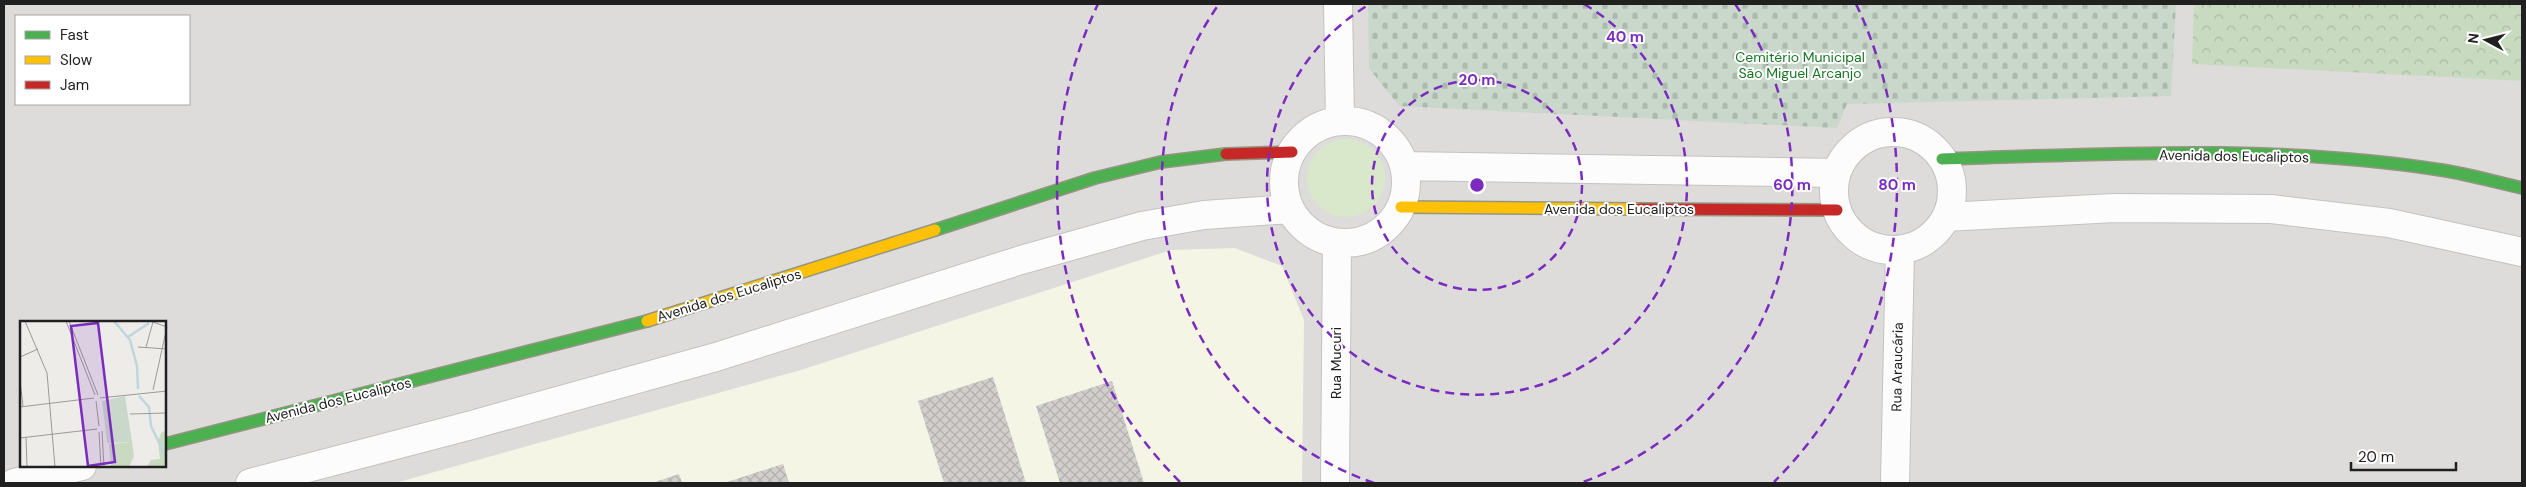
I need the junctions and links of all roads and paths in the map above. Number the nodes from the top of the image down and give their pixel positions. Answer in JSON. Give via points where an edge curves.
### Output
{"nodes":[{"id":1,"x":1338,"y":4,"type":"edge"},
{"id":2,"x":1340,"y":121,"type":"junction"},
{"id":3,"x":1292,"y":152,"type":"junction"},
{"id":4,"x":1942,"y":159,"type":"junction"},
{"id":5,"x":1404,"y":166,"type":"junction"},
{"id":6,"x":1836,"y":173,"type":"junction"},
{"id":7,"x":2522,"y":188,"type":"edge"},
{"id":8,"x":1401,"y":207,"type":"junction"},
{"id":9,"x":1290,"y":210,"type":"junction"},
{"id":10,"x":1836,"y":210,"type":"junction"},
{"id":11,"x":1946,"y":217,"type":"junction"},
{"id":12,"x":1337,"y":243,"type":"junction"},
{"id":13,"x":1900,"y":250,"type":"junction"},
{"id":14,"x":2522,"y":252,"type":"edge"},
{"id":15,"x":166,"y":444,"type":"edge"},
{"id":16,"x":78,"y":467,"type":"edge"},
{"id":17,"x":14,"y":483,"type":"edge"},
{"id":18,"x":250,"y":483,"type":"edge"},
{"id":19,"x":1336,"y":483,"type":"edge"},
{"id":20,"x":1895,"y":483,"type":"edge"}],
"edges":[{"from":1,"to":2,"type":"street"},
{"from":2,"to":3,"type":"street","via":[[1321,126],[1304,136]]},
{"from":2,"to":5,"type":"street","via":[[1361,123],[1380,132],[1395,147]]},
{"from":3,"to":9,"type":"street","via":[[1285,171]]},
{"from":3,"to":15,"type":"street","name":"Avenida dos Eucaliptos","via":[[1229,154],[1161,162],[1095,178],[637,324]]},
{"from":4,"to":6,"type":"street","via":[[1930,144],[1913,135],[1894,132],[1876,135],[1859,143],[1845,156]]},
{"from":4,"to":7,"type":"street","name":"Avenida dos Eucaliptos","via":[[2192,153],[2320,158],[2441,170]]},
{"from":4,"to":11,"type":"street","via":[[1950,177],[1951,197]]},
{"from":5,"to":6,"type":"street"},
{"from":5,"to":8,"type":"street","via":[[1406,187]]},
{"from":6,"to":10,"type":"street"},
{"from":8,"to":10,"type":"street","name":"Avenida dos Eucaliptos"},
{"from":8,"to":12,"type":"street","via":[[1390,223],[1374,236],[1357,242]]},
{"from":9,"to":12,"type":"street","via":[[1302,226],[1318,237]]},
{"from":9,"to":18,"type":"street","via":[[1204,215],[1142,226],[1021,260],[706,360]]},
{"from":10,"to":13,"type":"street","via":[[1846,228],[1861,241],[1880,249]]},
{"from":11,"to":13,"type":"street","via":[[1918,245]]},
{"from":11,"to":14,"type":"street","via":[[2114,208],[2271,209],[2389,223]]},
{"from":12,"to":19,"type":"street","name":"Rua Mucuri"},
{"from":13,"to":20,"type":"street","name":"Rua Araucária"},
{"from":16,"to":17,"type":"street"}]}
